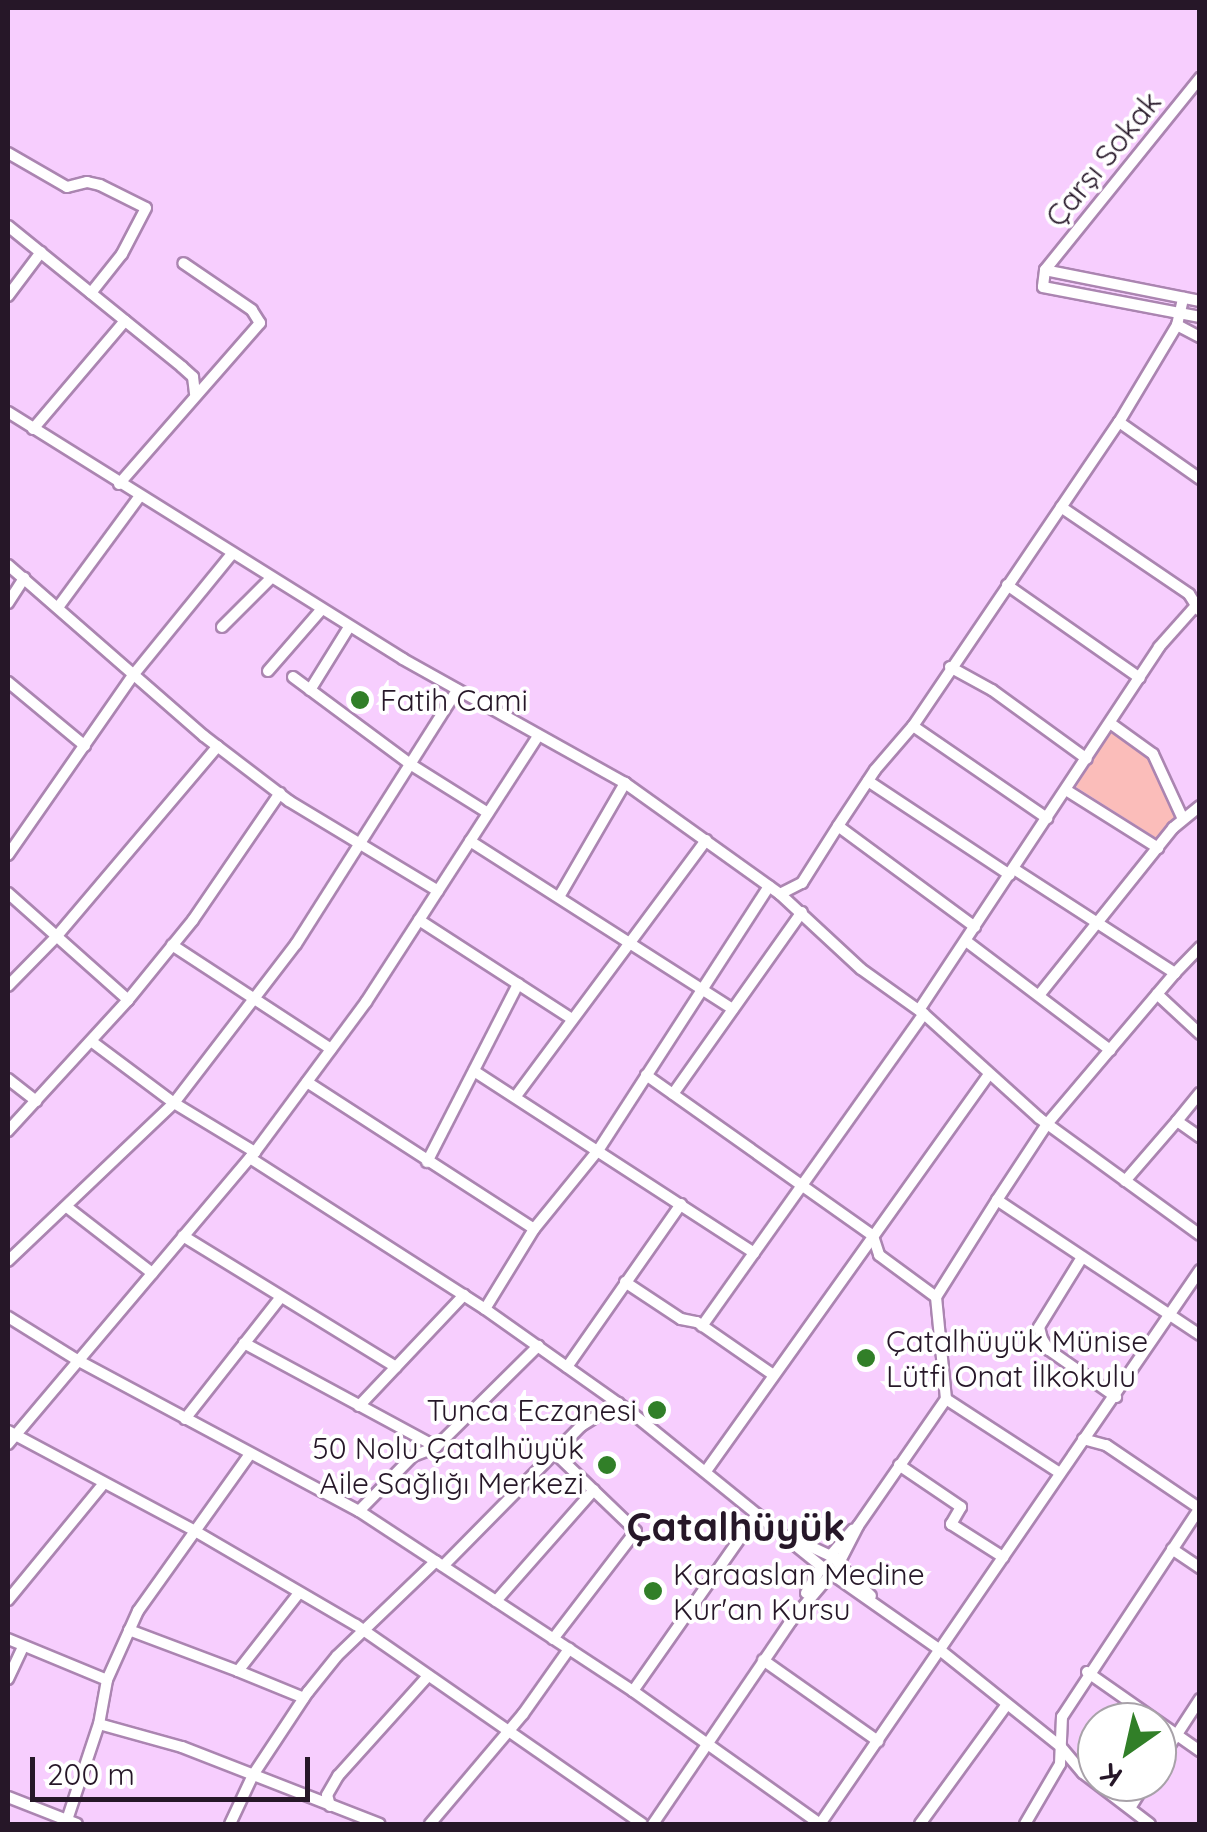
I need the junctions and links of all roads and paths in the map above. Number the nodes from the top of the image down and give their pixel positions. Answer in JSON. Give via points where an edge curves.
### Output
{"nodes":[{"id":1,"x":1200,"y":78,"type":"edge"},
{"id":2,"x":8,"y":153,"type":"edge"},
{"id":3,"x":8,"y":226,"type":"edge"},
{"id":4,"x":42,"y":252,"type":"junction"},
{"id":5,"x":183,"y":263,"type":"dead end"},
{"id":6,"x":1045,"y":270,"type":"junction"},
{"id":7,"x":91,"y":293,"type":"junction"},
{"id":8,"x":8,"y":296,"type":"edge"},
{"id":9,"x":1184,"y":298,"type":"junction"},
{"id":10,"x":1200,"y":301,"type":"edge"},
{"id":11,"x":1200,"y":317,"type":"edge"},
{"id":12,"x":1179,"y":319,"type":"junction"},
{"id":13,"x":125,"y":321,"type":"junction"},
{"id":14,"x":1200,"y":337,"type":"edge"},
{"id":15,"x":196,"y":394,"type":"junction"},
{"id":16,"x":8,"y":412,"type":"edge"},
{"id":17,"x":1119,"y":422,"type":"junction"},
{"id":18,"x":33,"y":429,"type":"junction"},
{"id":19,"x":1200,"y":478,"type":"edge"},
{"id":20,"x":118,"y":484,"type":"junction"},
{"id":21,"x":140,"y":497,"type":"junction"},
{"id":22,"x":1061,"y":507,"type":"junction"},
{"id":23,"x":231,"y":555,"type":"junction"},
{"id":24,"x":8,"y":565,"type":"edge"},
{"id":25,"x":24,"y":578,"type":"junction"},
{"id":26,"x":270,"y":579,"type":"junction"},
{"id":27,"x":1006,"y":586,"type":"junction"},
{"id":28,"x":8,"y":603,"type":"edge"},
{"id":29,"x":59,"y":606,"type":"junction"},
{"id":30,"x":1198,"y":606,"type":"edge"},
{"id":31,"x":321,"y":610,"type":"junction"},
{"id":32,"x":222,"y":627,"type":"dead end"},
{"id":33,"x":349,"y":627,"type":"junction"},
{"id":34,"x":950,"y":668,"type":"junction"},
{"id":35,"x":268,"y":671,"type":"dead end"},
{"id":36,"x":134,"y":674,"type":"junction"},
{"id":37,"x":293,"y":677,"type":"dead end"},
{"id":38,"x":1140,"y":678,"type":"junction"},
{"id":39,"x":10,"y":688,"type":"edge"},
{"id":40,"x":310,"y":690,"type":"junction"},
{"id":41,"x":457,"y":690,"type":"junction"},
{"id":42,"x":1110,"y":723,"type":"junction"},
{"id":43,"x":913,"y":726,"type":"junction"},
{"id":44,"x":538,"y":736,"type":"junction"},
{"id":45,"x":85,"y":746,"type":"junction"},
{"id":46,"x":218,"y":746,"type":"junction"},
{"id":47,"x":1086,"y":759,"type":"junction"},
{"id":48,"x":410,"y":764,"type":"junction"},
{"id":49,"x":868,"y":781,"type":"junction"},
{"id":50,"x":625,"y":783,"type":"junction"},
{"id":51,"x":1066,"y":790,"type":"junction"},
{"id":52,"x":280,"y":794,"type":"junction"},
{"id":53,"x":1200,"y":806,"type":"edge"},
{"id":54,"x":488,"y":813,"type":"junction"},
{"id":55,"x":1048,"y":818,"type":"junction"},
{"id":56,"x":1182,"y":818,"type":"junction"},
{"id":57,"x":838,"y":826,"type":"junction"},
{"id":58,"x":706,"y":840,"type":"junction"},
{"id":59,"x":470,"y":841,"type":"junction"},
{"id":60,"x":360,"y":845,"type":"junction"},
{"id":61,"x":1158,"y":848,"type":"junction"},
{"id":62,"x":8,"y":855,"type":"edge"},
{"id":63,"x":1012,"y":872,"type":"junction"},
{"id":64,"x":769,"y":886,"type":"junction"},
{"id":65,"x":438,"y":891,"type":"junction"},
{"id":66,"x":8,"y":893,"type":"edge"},
{"id":67,"x":780,"y":894,"type":"junction"},
{"id":68,"x":559,"y":897,"type":"junction"},
{"id":69,"x":802,"y":912,"type":"junction"},
{"id":70,"x":419,"y":920,"type":"junction"},
{"id":71,"x":1095,"y":924,"type":"junction"},
{"id":72,"x":975,"y":927,"type":"junction"},
{"id":73,"x":56,"y":937,"type":"junction"},
{"id":74,"x":966,"y":941,"type":"junction"},
{"id":75,"x":629,"y":942,"type":"junction"},
{"id":76,"x":172,"y":945,"type":"junction"},
{"id":77,"x":1200,"y":947,"type":"edge"},
{"id":78,"x":1174,"y":973,"type":"junction"},
{"id":79,"x":518,"y":984,"type":"junction"},
{"id":80,"x":8,"y":986,"type":"edge"},
{"id":81,"x":701,"y":986,"type":"junction"},
{"id":82,"x":1040,"y":994,"type":"junction"},
{"id":83,"x":1157,"y":994,"type":"junction"},
{"id":84,"x":256,"y":998,"type":"junction"},
{"id":85,"x":128,"y":1000,"type":"junction"},
{"id":86,"x":733,"y":1009,"type":"junction"},
{"id":87,"x":921,"y":1012,"type":"junction"},
{"id":88,"x":572,"y":1020,"type":"junction"},
{"id":89,"x":1200,"y":1034,"type":"edge"},
{"id":90,"x":91,"y":1041,"type":"junction"},
{"id":91,"x":331,"y":1049,"type":"junction"},
{"id":92,"x":1110,"y":1050,"type":"junction"},
{"id":93,"x":474,"y":1071,"type":"junction"},
{"id":94,"x":646,"y":1075,"type":"junction"},
{"id":95,"x":988,"y":1076,"type":"junction"},
{"id":96,"x":8,"y":1079,"type":"edge"},
{"id":97,"x":307,"y":1082,"type":"junction"},
{"id":98,"x":1200,"y":1093,"type":"edge"},
{"id":99,"x":673,"y":1094,"type":"junction"},
{"id":100,"x":516,"y":1096,"type":"junction"},
{"id":101,"x":36,"y":1101,"type":"junction"},
{"id":102,"x":174,"y":1103,"type":"junction"},
{"id":103,"x":1177,"y":1121,"type":"junction"},
{"id":104,"x":1047,"y":1124,"type":"junction"},
{"id":105,"x":8,"y":1131,"type":"edge"},
{"id":106,"x":1200,"y":1137,"type":"edge"},
{"id":107,"x":599,"y":1148,"type":"junction"},
{"id":108,"x":253,"y":1155,"type":"junction"},
{"id":109,"x":427,"y":1162,"type":"junction"},
{"id":110,"x":1125,"y":1181,"type":"junction"},
{"id":111,"x":802,"y":1186,"type":"junction"},
{"id":112,"x":997,"y":1200,"type":"junction"},
{"id":113,"x":680,"y":1204,"type":"junction"},
{"id":114,"x":66,"y":1207,"type":"junction"},
{"id":115,"x":534,"y":1228,"type":"junction"},
{"id":116,"x":1200,"y":1235,"type":"edge"},
{"id":117,"x":183,"y":1236,"type":"junction"},
{"id":118,"x":873,"y":1236,"type":"junction"},
{"id":119,"x":754,"y":1254,"type":"junction"},
{"id":120,"x":1082,"y":1259,"type":"junction"},
{"id":121,"x":8,"y":1261,"type":"edge"},
{"id":122,"x":1200,"y":1270,"type":"edge"},
{"id":123,"x":152,"y":1272,"type":"junction"},
{"id":124,"x":625,"y":1282,"type":"junction"},
{"id":125,"x":464,"y":1295,"type":"junction"},
{"id":126,"x":281,"y":1297,"type":"junction"},
{"id":127,"x":936,"y":1297,"type":"junction"},
{"id":128,"x":486,"y":1308,"type":"junction"},
{"id":129,"x":1171,"y":1314,"type":"junction"},
{"id":130,"x":8,"y":1317,"type":"edge"},
{"id":131,"x":702,"y":1326,"type":"junction"},
{"id":132,"x":1200,"y":1335,"type":"edge"},
{"id":133,"x":244,"y":1343,"type":"junction"},
{"id":134,"x":538,"y":1346,"type":"junction"},
{"id":135,"x":79,"y":1361,"type":"junction"},
{"id":136,"x":396,"y":1367,"type":"junction"},
{"id":137,"x":568,"y":1367,"type":"junction"},
{"id":138,"x":772,"y":1374,"type":"junction"},
{"id":139,"x":1116,"y":1398,"type":"junction"},
{"id":140,"x":946,"y":1399,"type":"junction"},
{"id":141,"x":618,"y":1403,"type":"junction"},
{"id":142,"x":359,"y":1406,"type":"junction"},
{"id":143,"x":185,"y":1418,"type":"junction"},
{"id":144,"x":10,"y":1437,"type":"edge"},
{"id":145,"x":1083,"y":1439,"type":"junction"},
{"id":146,"x":436,"y":1447,"type":"junction"},
{"id":147,"x":250,"y":1454,"type":"junction"},
{"id":148,"x":556,"y":1454,"type":"junction"},
{"id":149,"x":899,"y":1465,"type":"junction"},
{"id":150,"x":706,"y":1471,"type":"junction"},
{"id":151,"x":1060,"y":1473,"type":"junction"},
{"id":152,"x":104,"y":1483,"type":"junction"},
{"id":153,"x":594,"y":1490,"type":"junction"},
{"id":154,"x":1200,"y":1508,"type":"edge"},
{"id":155,"x":359,"y":1511,"type":"junction"},
{"id":156,"x":757,"y":1514,"type":"junction"},
{"id":157,"x":195,"y":1531,"type":"junction"},
{"id":158,"x":1172,"y":1549,"type":"junction"},
{"id":159,"x":1003,"y":1556,"type":"junction"},
{"id":160,"x":440,"y":1563,"type":"junction"},
{"id":161,"x":830,"y":1566,"type":"junction"},
{"id":162,"x":1200,"y":1568,"type":"edge"},
{"id":163,"x":299,"y":1593,"type":"junction"},
{"id":164,"x":8,"y":1600,"type":"edge"},
{"id":165,"x":496,"y":1601,"type":"junction"},
{"id":166,"x":128,"y":1630,"type":"junction"},
{"id":167,"x":364,"y":1630,"type":"junction"},
{"id":168,"x":8,"y":1639,"type":"edge"},
{"id":169,"x":553,"y":1639,"type":"junction"},
{"id":170,"x":24,"y":1647,"type":"junction"},
{"id":171,"x":569,"y":1649,"type":"junction"},
{"id":172,"x":940,"y":1650,"type":"junction"},
{"id":173,"x":763,"y":1660,"type":"junction"},
{"id":174,"x":238,"y":1672,"type":"junction"},
{"id":175,"x":1087,"y":1672,"type":"junction"},
{"id":176,"x":428,"y":1676,"type":"junction"},
{"id":177,"x":8,"y":1679,"type":"edge"},
{"id":178,"x":107,"y":1680,"type":"junction"},
{"id":179,"x":633,"y":1691,"type":"junction"},
{"id":180,"x":304,"y":1698,"type":"junction"},
{"id":181,"x":1200,"y":1698,"type":"edge"},
{"id":182,"x":1130,"y":1702,"type":"edge"},
{"id":183,"x":1005,"y":1707,"type":"junction"},
{"id":184,"x":99,"y":1724,"type":"junction"},
{"id":185,"x":508,"y":1732,"type":"junction"},
{"id":186,"x":1177,"y":1732,"type":"edge"},
{"id":187,"x":1177,"y":1735,"type":"edge"},
{"id":188,"x":878,"y":1741,"type":"junction"},
{"id":189,"x":706,"y":1744,"type":"junction"},
{"id":190,"x":1061,"y":1748,"type":"junction"},
{"id":191,"x":1200,"y":1751,"type":"edge"},
{"id":192,"x":252,"y":1775,"type":"junction"},
{"id":193,"x":8,"y":1797,"type":"edge"},
{"id":194,"x":1134,"y":1802,"type":"edge"},
{"id":195,"x":330,"y":1806,"type":"junction"},
{"id":196,"x":1130,"y":1808,"type":"junction"},
{"id":197,"x":72,"y":1822,"type":"edge"},
{"id":198,"x":230,"y":1824,"type":"edge"},
{"id":199,"x":379,"y":1824,"type":"edge"},
{"id":200,"x":430,"y":1824,"type":"edge"},
{"id":201,"x":642,"y":1824,"type":"edge"},
{"id":202,"x":653,"y":1824,"type":"edge"},
{"id":203,"x":820,"y":1824,"type":"edge"},
{"id":204,"x":920,"y":1824,"type":"edge"},
{"id":205,"x":1025,"y":1824,"type":"edge"},
{"id":206,"x":1150,"y":1824,"type":"edge"}],
"edges":[{"from":1,"to":6,"type":"street","name":"Çarşı Sokak"},
{"from":2,"to":7,"type":"street","via":[[67,187],[100,185],[146,208]]},
{"from":3,"to":4,"type":"street"},
{"from":4,"to":7,"type":"street"},
{"from":4,"to":8,"type":"street"},
{"from":5,"to":15,"type":"street","via":[[261,318]]},
{"from":6,"to":9,"type":"street"},
{"from":6,"to":12,"type":"street","via":[[1043,287]]},
{"from":7,"to":13,"type":"street"},
{"from":9,"to":10,"type":"street"},
{"from":9,"to":12,"type":"street"},
{"from":11,"to":12,"type":"street"},
{"from":12,"to":14,"type":"street"},
{"from":12,"to":17,"type":"street"},
{"from":13,"to":15,"type":"street","via":[[193,377]]},
{"from":13,"to":18,"type":"street"},
{"from":15,"to":20,"type":"street"},
{"from":16,"to":18,"type":"street"},
{"from":17,"to":19,"type":"street"},
{"from":17,"to":22,"type":"street"},
{"from":18,"to":20,"type":"street"},
{"from":20,"to":21,"type":"street"},
{"from":21,"to":23,"type":"street"},
{"from":21,"to":29,"type":"street"},
{"from":22,"to":27,"type":"street"},
{"from":22,"to":30,"type":"street"},
{"from":23,"to":26,"type":"street"},
{"from":23,"to":36,"type":"street"},
{"from":24,"to":25,"type":"street"},
{"from":25,"to":28,"type":"street"},
{"from":25,"to":29,"type":"street"},
{"from":26,"to":31,"type":"street"},
{"from":26,"to":32,"type":"street"},
{"from":27,"to":34,"type":"street"},
{"from":27,"to":38,"type":"street"},
{"from":29,"to":36,"type":"street"},
{"from":30,"to":38,"type":"street"},
{"from":31,"to":33,"type":"street"},
{"from":31,"to":35,"type":"street"},
{"from":33,"to":40,"type":"street"},
{"from":33,"to":41,"type":"street"},
{"from":34,"to":43,"type":"street"},
{"from":34,"to":47,"type":"street","via":[[992,690]]},
{"from":36,"to":45,"type":"street"},
{"from":36,"to":46,"type":"street"},
{"from":37,"to":40,"type":"street"},
{"from":38,"to":42,"type":"street"},
{"from":39,"to":45,"type":"street"},
{"from":40,"to":48,"type":"street"},
{"from":41,"to":44,"type":"street"},
{"from":41,"to":48,"type":"street"},
{"from":42,"to":47,"type":"street"},
{"from":42,"to":56,"type":"street","via":[[1153,754]]},
{"from":43,"to":49,"type":"street"},
{"from":43,"to":55,"type":"street"},
{"from":44,"to":50,"type":"street"},
{"from":44,"to":54,"type":"street"},
{"from":45,"to":62,"type":"street"},
{"from":46,"to":52,"type":"street"},
{"from":46,"to":73,"type":"street"},
{"from":47,"to":51,"type":"street"},
{"from":48,"to":54,"type":"street"},
{"from":48,"to":60,"type":"street"},
{"from":49,"to":57,"type":"street"},
{"from":49,"to":63,"type":"street"},
{"from":50,"to":58,"type":"street"},
{"from":50,"to":68,"type":"street"},
{"from":51,"to":55,"type":"street"},
{"from":51,"to":61,"type":"street"},
{"from":52,"to":60,"type":"street"},
{"from":52,"to":76,"type":"street"},
{"from":53,"to":56,"type":"street"},
{"from":54,"to":59,"type":"street"},
{"from":55,"to":63,"type":"street"},
{"from":56,"to":61,"type":"street"},
{"from":57,"to":67,"type":"street","via":[[802,883]]},
{"from":57,"to":72,"type":"street"},
{"from":58,"to":64,"type":"street"},
{"from":58,"to":75,"type":"street"},
{"from":59,"to":65,"type":"street"},
{"from":59,"to":68,"type":"street"},
{"from":60,"to":65,"type":"street"},
{"from":60,"to":84,"type":"street"},
{"from":61,"to":71,"type":"street"},
{"from":63,"to":71,"type":"street"},
{"from":63,"to":72,"type":"street"},
{"from":64,"to":67,"type":"street"},
{"from":64,"to":81,"type":"street"},
{"from":65,"to":70,"type":"street"},
{"from":66,"to":73,"type":"street"},
{"from":67,"to":69,"type":"street"},
{"from":68,"to":75,"type":"street"},
{"from":69,"to":86,"type":"street"},
{"from":69,"to":87,"type":"street","via":[[861,969]]},
{"from":70,"to":79,"type":"street"},
{"from":70,"to":91,"type":"street"},
{"from":71,"to":78,"type":"street"},
{"from":71,"to":82,"type":"street"},
{"from":72,"to":74,"type":"street"},
{"from":73,"to":80,"type":"street"},
{"from":73,"to":85,"type":"street"},
{"from":74,"to":82,"type":"street"},
{"from":74,"to":87,"type":"street"},
{"from":75,"to":81,"type":"street"},
{"from":75,"to":88,"type":"street"},
{"from":76,"to":84,"type":"street"},
{"from":76,"to":85,"type":"street"},
{"from":77,"to":78,"type":"street"},
{"from":78,"to":83,"type":"street"},
{"from":79,"to":88,"type":"street"},
{"from":79,"to":93,"type":"street"},
{"from":81,"to":86,"type":"street"},
{"from":81,"to":94,"type":"street"},
{"from":82,"to":92,"type":"street"},
{"from":83,"to":89,"type":"street"},
{"from":83,"to":92,"type":"street"},
{"from":84,"to":91,"type":"street"},
{"from":84,"to":102,"type":"street"},
{"from":85,"to":90,"type":"street"},
{"from":86,"to":99,"type":"street"},
{"from":87,"to":95,"type":"street"},
{"from":87,"to":111,"type":"street"},
{"from":88,"to":100,"type":"street"},
{"from":90,"to":101,"type":"street"},
{"from":90,"to":102,"type":"street"},
{"from":91,"to":97,"type":"street"},
{"from":92,"to":104,"type":"street"},
{"from":93,"to":100,"type":"street"},
{"from":93,"to":109,"type":"street"},
{"from":94,"to":99,"type":"street"},
{"from":94,"to":107,"type":"street"},
{"from":95,"to":104,"type":"street"},
{"from":95,"to":118,"type":"street"},
{"from":96,"to":101,"type":"street"},
{"from":97,"to":108,"type":"street"},
{"from":97,"to":109,"type":"street"},
{"from":98,"to":103,"type":"street"},
{"from":99,"to":111,"type":"street"},
{"from":100,"to":107,"type":"street"},
{"from":101,"to":105,"type":"street"},
{"from":102,"to":108,"type":"street"},
{"from":102,"to":114,"type":"street"},
{"from":103,"to":106,"type":"street"},
{"from":103,"to":110,"type":"street"},
{"from":104,"to":110,"type":"street"},
{"from":104,"to":112,"type":"street"},
{"from":107,"to":113,"type":"street"},
{"from":107,"to":115,"type":"street"},
{"from":108,"to":117,"type":"street"},
{"from":108,"to":125,"type":"street"},
{"from":109,"to":115,"type":"street"},
{"from":110,"to":116,"type":"street"},
{"from":111,"to":118,"type":"street"},
{"from":111,"to":119,"type":"street"},
{"from":112,"to":120,"type":"street"},
{"from":112,"to":127,"type":"street"},
{"from":113,"to":119,"type":"street"},
{"from":113,"to":124,"type":"street"},
{"from":114,"to":121,"type":"street"},
{"from":114,"to":123,"type":"street"},
{"from":115,"to":128,"type":"street"},
{"from":117,"to":123,"type":"street"},
{"from":117,"to":126,"type":"street"},
{"from":118,"to":127,"type":"street","via":[[879,1255]]},
{"from":118,"to":138,"type":"street"},
{"from":119,"to":131,"type":"street"},
{"from":120,"to":129,"type":"street"},
{"from":120,"to":139,"type":"street","via":[[1038,1326],[1049,1350]]},
{"from":122,"to":129,"type":"street"},
{"from":123,"to":135,"type":"street"},
{"from":124,"to":131,"type":"street","via":[[681,1320]]},
{"from":124,"to":137,"type":"street"},
{"from":125,"to":128,"type":"street"},
{"from":125,"to":136,"type":"street"},
{"from":126,"to":133,"type":"street"},
{"from":126,"to":136,"type":"street"},
{"from":127,"to":140,"type":"street"},
{"from":128,"to":134,"type":"street"},
{"from":129,"to":132,"type":"street"},
{"from":129,"to":139,"type":"street"},
{"from":130,"to":135,"type":"street"},
{"from":131,"to":138,"type":"street"},
{"from":133,"to":142,"type":"street"},
{"from":133,"to":143,"type":"street"},
{"from":134,"to":137,"type":"street"},
{"from":134,"to":146,"type":"street"},
{"from":135,"to":143,"type":"street"},
{"from":135,"to":144,"type":"street"},
{"from":136,"to":142,"type":"street"},
{"from":137,"to":141,"type":"street"},
{"from":138,"to":150,"type":"street"},
{"from":139,"to":145,"type":"street"},
{"from":140,"to":149,"type":"street"},
{"from":140,"to":151,"type":"street"},
{"from":141,"to":148,"type":"street","via":[[596,1412]]},
{"from":141,"to":150,"type":"street"},
{"from":142,"to":146,"type":"street"},
{"from":143,"to":147,"type":"street"},
{"from":144,"to":152,"type":"street"},
{"from":145,"to":151,"type":"street"},
{"from":145,"to":154,"type":"street","via":[[1106,1444]]},
{"from":146,"to":155,"type":"street","via":[[413,1456]]},
{"from":147,"to":155,"type":"street"},
{"from":147,"to":157,"type":"street"},
{"from":148,"to":153,"type":"street"},
{"from":148,"to":160,"type":"street"},
{"from":149,"to":159,"type":"street","via":[[961,1507],[951,1524]]},
{"from":149,"to":161,"type":"street"},
{"from":150,"to":156,"type":"street"},
{"from":151,"to":159,"type":"street"},
{"from":152,"to":157,"type":"street"},
{"from":152,"to":164,"type":"street"},
{"from":153,"to":165,"type":"street"},
{"from":153,"to":169,"type":"street","via":[[636,1532]]},
{"from":154,"to":158,"type":"street"},
{"from":155,"to":160,"type":"street"},
{"from":156,"to":161,"type":"street"},
{"from":156,"to":179,"type":"street"},
{"from":157,"to":163,"type":"street"},
{"from":157,"to":166,"type":"street"},
{"from":158,"to":162,"type":"street"},
{"from":158,"to":175,"type":"street"},
{"from":159,"to":172,"type":"street"},
{"from":160,"to":165,"type":"street"},
{"from":160,"to":167,"type":"street"},
{"from":161,"to":172,"type":"street"},
{"from":161,"to":173,"type":"street"},
{"from":163,"to":167,"type":"street"},
{"from":163,"to":174,"type":"street"},
{"from":165,"to":169,"type":"street"},
{"from":166,"to":174,"type":"street"},
{"from":166,"to":178,"type":"street"},
{"from":167,"to":176,"type":"street"},
{"from":167,"to":180,"type":"street"},
{"from":168,"to":170,"type":"street"},
{"from":169,"to":171,"type":"street"},
{"from":170,"to":177,"type":"street"},
{"from":170,"to":178,"type":"street"},
{"from":171,"to":179,"type":"street"},
{"from":171,"to":185,"type":"street"},
{"from":172,"to":183,"type":"street"},
{"from":172,"to":188,"type":"street"},
{"from":173,"to":188,"type":"street"},
{"from":173,"to":189,"type":"street"},
{"from":174,"to":180,"type":"street"},
{"from":175,"to":182,"type":"street"},
{"from":175,"to":190,"type":"street","via":[[1062,1716]]},
{"from":176,"to":185,"type":"street"},
{"from":176,"to":195,"type":"street","via":[[338,1776],[327,1795]]},
{"from":178,"to":184,"type":"street"},
{"from":179,"to":189,"type":"street"},
{"from":180,"to":192,"type":"street"},
{"from":181,"to":186,"type":"street"},
{"from":183,"to":190,"type":"street"},
{"from":183,"to":204,"type":"street"},
{"from":184,"to":192,"type":"street"},
{"from":184,"to":197,"type":"street"},
{"from":185,"to":200,"type":"street"},
{"from":185,"to":201,"type":"street"},
{"from":187,"to":191,"type":"street"},
{"from":188,"to":203,"type":"street"},
{"from":189,"to":202,"type":"street"},
{"from":189,"to":203,"type":"street"},
{"from":190,"to":196,"type":"street","via":[[1083,1774]]},
{"from":190,"to":205,"type":"street","via":[[1060,1764]]},
{"from":192,"to":195,"type":"street"},
{"from":192,"to":198,"type":"street"},
{"from":193,"to":197,"type":"street"},
{"from":194,"to":196,"type":"street"},
{"from":195,"to":199,"type":"street"},
{"from":196,"to":206,"type":"street"}]}
